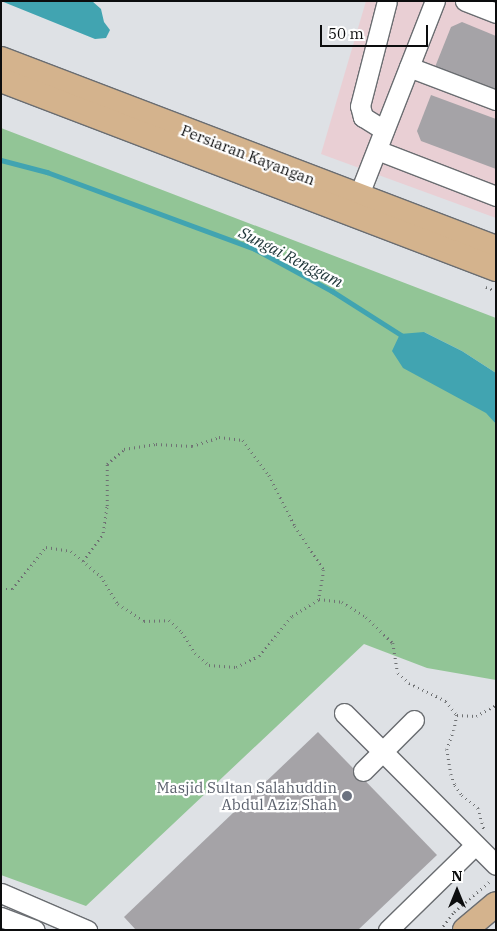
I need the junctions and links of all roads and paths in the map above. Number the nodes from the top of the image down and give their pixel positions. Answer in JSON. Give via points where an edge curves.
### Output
{"nodes":[{"id":1,"x":386,"y":1,"type":"edge"},
{"id":2,"x":435,"y":1,"type":"edge"},
{"id":3,"x":465,"y":1,"type":"edge"},
{"id":4,"x":496,"y":13,"type":"edge"},
{"id":5,"x":1,"y":59,"type":"edge"},
{"id":6,"x":409,"y":67,"type":"junction"},
{"id":7,"x":1,"y":80,"type":"edge"},
{"id":8,"x":496,"y":100,"type":"edge"},
{"id":9,"x":384,"y":130,"type":"junction"},
{"id":10,"x":377,"y":150,"type":"junction"},
{"id":11,"x":496,"y":196,"type":"edge"},
{"id":12,"x":358,"y":197,"type":"junction"},
{"id":13,"x":496,"y":248,"type":"edge"},
{"id":14,"x":496,"y":269,"type":"edge"},
{"id":15,"x":83,"y":561,"type":"junction"},
{"id":16,"x":1,"y":589,"type":"edge"},
{"id":17,"x":320,"y":599,"type":"junction"},
{"id":18,"x":496,"y":705,"type":"edge"},
{"id":19,"x":344,"y":713,"type":"dead end"},
{"id":20,"x":457,"y":715,"type":"junction"},
{"id":21,"x":414,"y":720,"type":"dead end"},
{"id":22,"x":382,"y":751,"type":"junction"},
{"id":23,"x":362,"y":771,"type":"dead end"},
{"id":24,"x":480,"y":838,"type":"junction"},
{"id":25,"x":496,"y":866,"type":"edge"},
{"id":26,"x":496,"y":876,"type":"edge"},
{"id":27,"x":1,"y":893,"type":"edge"},
{"id":28,"x":496,"y":904,"type":"edge"},
{"id":29,"x":496,"y":910,"type":"edge"},
{"id":30,"x":1,"y":917,"type":"edge"},
{"id":31,"x":35,"y":930,"type":"edge"},
{"id":32,"x":87,"y":930,"type":"edge"},
{"id":33,"x":388,"y":930,"type":"edge"},
{"id":34,"x":440,"y":930,"type":"edge"},
{"id":35,"x":465,"y":930,"type":"edge"},
{"id":36,"x":481,"y":930,"type":"edge"}],
"edges":[{"from":1,"to":9,"type":"street","via":[[360,106],[363,117]]},
{"from":2,"to":6,"type":"street"},
{"from":3,"to":4,"type":"street"},
{"from":5,"to":12,"type":"main road","name":"Persiaran Kayangan"},
{"from":6,"to":8,"type":"street"},
{"from":6,"to":9,"type":"street"},
{"from":7,"to":14,"type":"main road","name":"Persiaran Kayangan"},
{"from":9,"to":10,"type":"street"},
{"from":10,"to":11,"type":"street"},
{"from":10,"to":12,"type":"street"},
{"from":12,"to":13,"type":"main road","name":"Persiaran Kayangan"},
{"from":15,"to":16,"type":"path","via":[[71,550],[46,548],[12,589]]},
{"from":15,"to":17,"type":"path","via":[[101,576],[118,604],[144,621],[169,620],[209,665],[236,667],[259,656],[292,616]]},
{"from":15,"to":17,"type":"path","via":[[103,533],[107,464],[124,449],[156,444],[192,446],[219,437],[243,440],[269,475],[295,526],[324,570]]},
{"from":17,"to":20,"type":"path","via":[[342,602],[366,617],[393,643],[398,673],[409,683],[446,701]]},
{"from":18,"to":20,"type":"path","via":[[476,716]]},
{"from":19,"to":22,"type":"street"},
{"from":20,"to":24,"type":"path","via":[[447,749],[451,774],[462,795],[478,808]]},
{"from":21,"to":22,"type":"street"},
{"from":22,"to":23,"type":"street"},
{"from":22,"to":24,"type":"street"},
{"from":24,"to":25,"type":"street"},
{"from":24,"to":33,"type":"street"},
{"from":26,"to":34,"type":"path","via":[[454,912]]},
{"from":27,"to":32,"type":"street"},
{"from":28,"to":35,"type":"main road"},
{"from":29,"to":36,"type":"main road"},
{"from":30,"to":31,"type":"street"}]}
